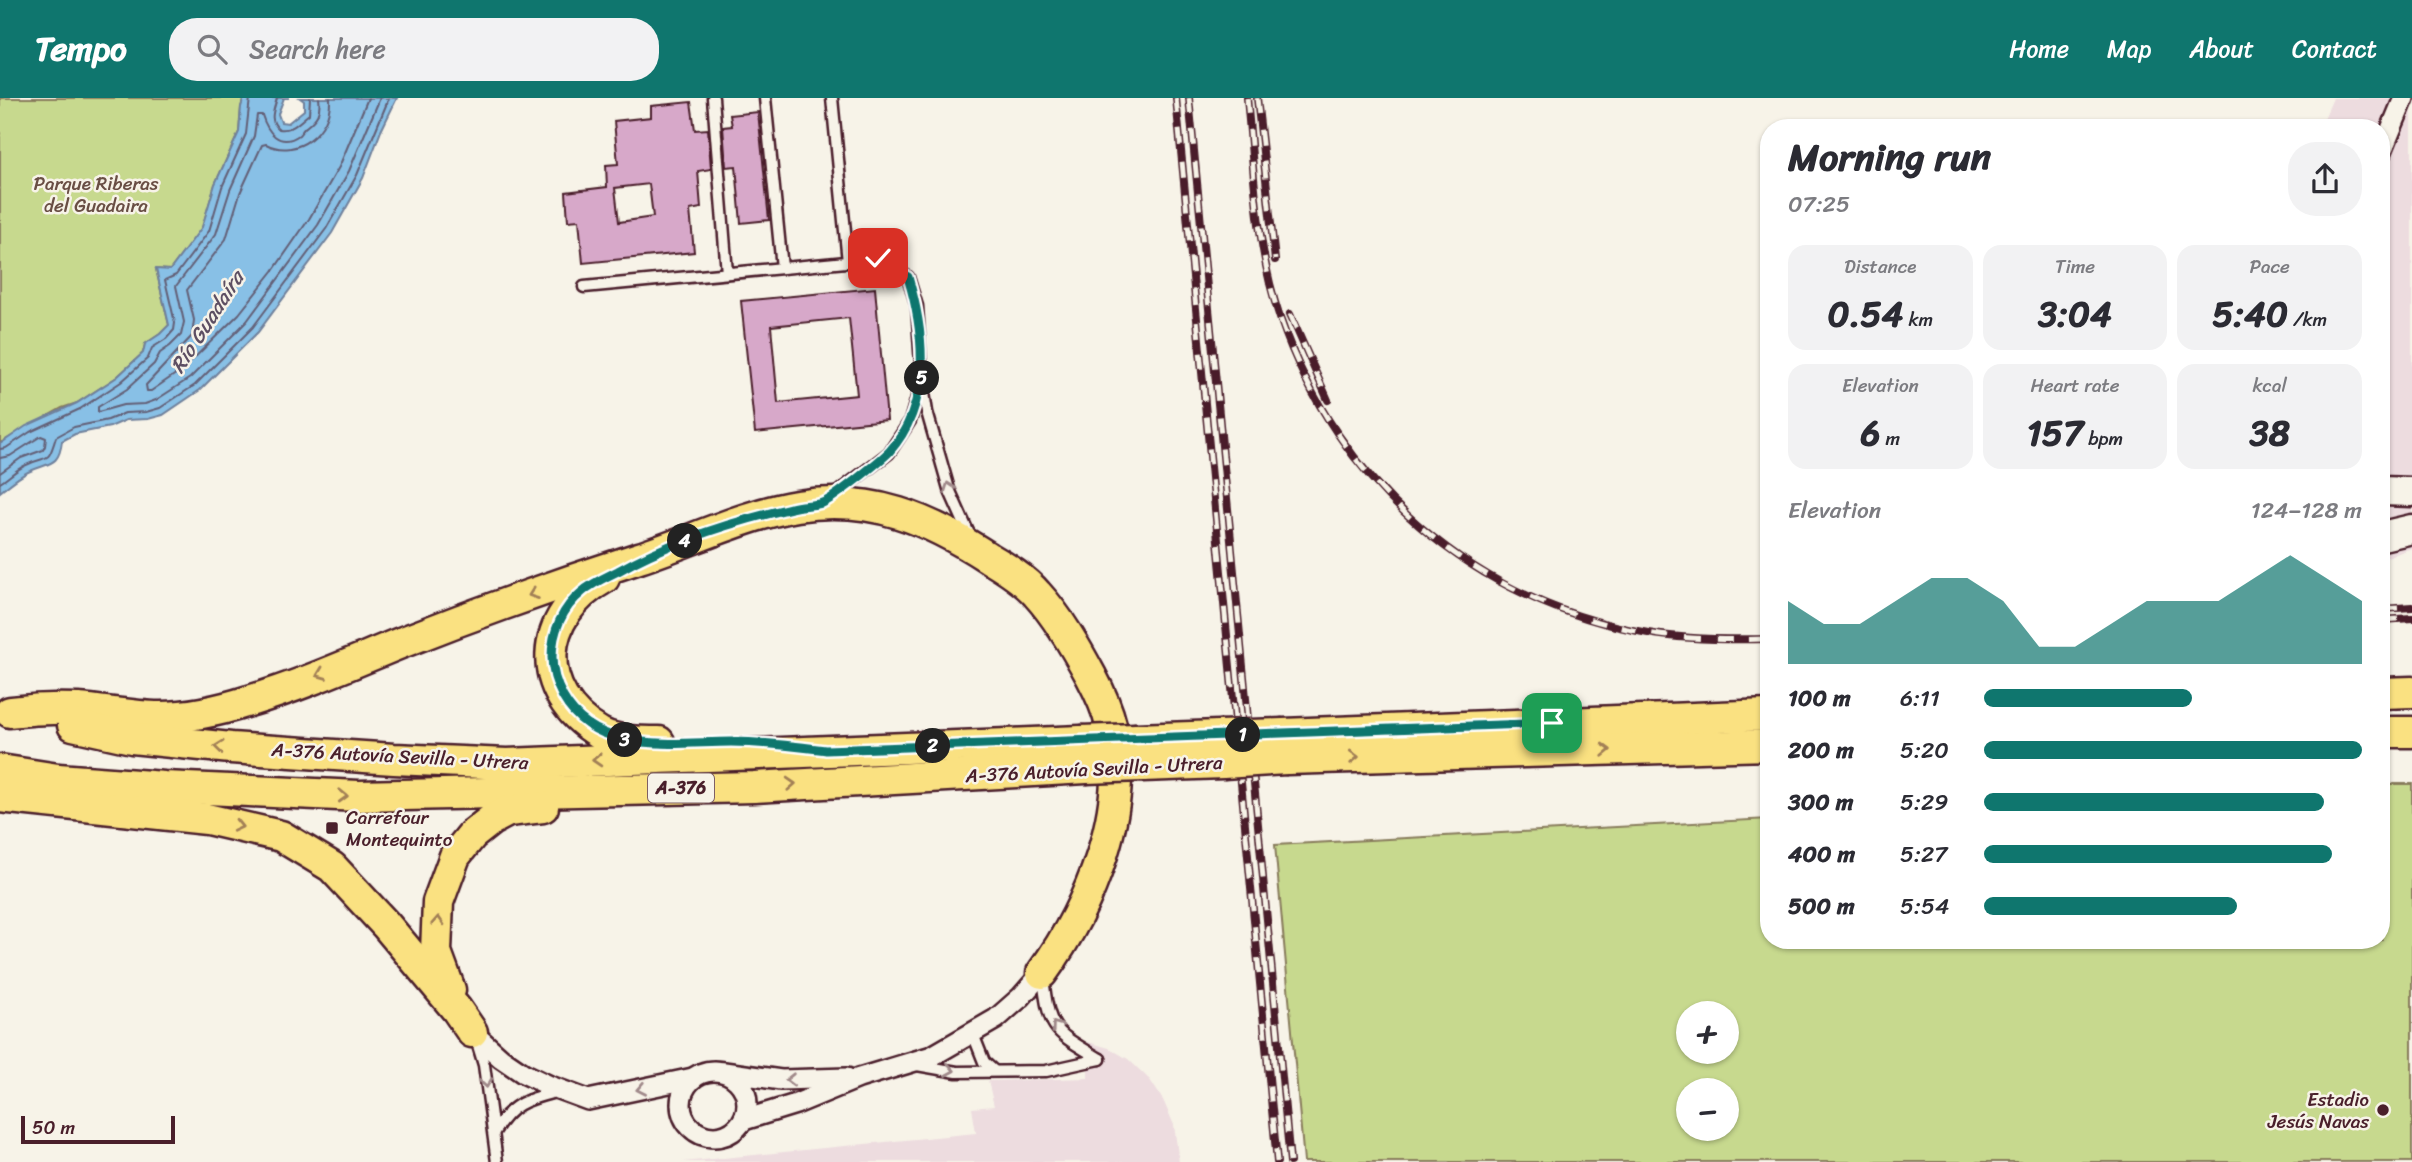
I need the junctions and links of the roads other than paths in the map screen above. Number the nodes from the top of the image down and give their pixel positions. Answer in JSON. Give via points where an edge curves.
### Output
{"nodes":[{"id":1,"x":713,"y":98,"type":"edge"},
{"id":2,"x":765,"y":98,"type":"edge"},
{"id":3,"x":832,"y":98,"type":"edge"},
{"id":4,"x":2404,"y":98,"type":"edge"},
{"id":5,"x":2390,"y":131,"type":"edge"},
{"id":6,"x":848,"y":262,"type":"junction"},
{"id":7,"x":782,"y":268,"type":"junction"},
{"id":8,"x":727,"y":273,"type":"junction"},
{"id":9,"x":584,"y":287,"type":"dead end"},
{"id":10,"x":922,"y":380,"type":"junction"},
{"id":11,"x":2390,"y":491,"type":"edge"},
{"id":12,"x":2412,"y":492,"type":"edge"},
{"id":13,"x":824,"y":503,"type":"junction"},
{"id":14,"x":2412,"y":529,"type":"edge"},
{"id":15,"x":2390,"y":534,"type":"edge"},
{"id":16,"x":976,"y":550,"type":"junction"},
{"id":17,"x":644,"y":556,"type":"junction"},
{"id":18,"x":2412,"y":692,"type":"edge"},
{"id":19,"x":2390,"y":693,"type":"edge"},
{"id":20,"x":1760,"y":705,"type":"edge"},
{"id":21,"x":5,"y":712,"type":"edge"},
{"id":22,"x":1760,"y":715,"type":"edge"},
{"id":23,"x":1731,"y":716,"type":"junction"},
{"id":24,"x":2390,"y":732,"type":"edge"},
{"id":25,"x":2412,"y":732,"type":"edge"},
{"id":26,"x":1760,"y":745,"type":"edge"},
{"id":27,"x":1284,"y":747,"type":"junction"},
{"id":28,"x":826,"y":750,"type":"junction"},
{"id":29,"x":1084,"y":754,"type":"junction"},
{"id":30,"x":0,"y":770,"type":"edge"},
{"id":31,"x":754,"y":786,"type":"junction"},
{"id":32,"x":0,"y":791,"type":"edge"},
{"id":33,"x":275,"y":794,"type":"junction"},
{"id":34,"x":0,"y":797,"type":"edge"},
{"id":35,"x":1042,"y":973,"type":"junction"},
{"id":36,"x":468,"y":1025,"type":"junction"},
{"id":37,"x":973,"y":1034,"type":"junction"},
{"id":38,"x":906,"y":1063,"type":"junction"},
{"id":39,"x":720,"y":1071,"type":"junction"},
{"id":40,"x":994,"y":1071,"type":"junction"},
{"id":41,"x":693,"y":1078,"type":"junction"},
{"id":42,"x":859,"y":1078,"type":"junction"},
{"id":43,"x":561,"y":1090,"type":"junction"},
{"id":44,"x":744,"y":1120,"type":"junction"},
{"id":45,"x":494,"y":1132,"type":"junction"},
{"id":46,"x":498,"y":1162,"type":"edge"}],
"edges":[{"from":1,"to":8,"type":"lane"},
{"from":2,"to":7,"type":"lane"},
{"from":3,"to":6,"type":"lane"},
{"from":4,"to":5,"type":"street"},
{"from":6,"to":7,"type":"lane"},
{"from":6,"to":10,"type":"lane","via":[[878,258],[908,277],[917,306]]},
{"from":7,"to":8,"type":"lane"},
{"from":8,"to":9,"type":"lane"},
{"from":10,"to":13,"type":"lane","via":[[910,421],[888,453]]},
{"from":16,"to":10,"type":"lane","one_way":true,"via":[[949,489]]},
{"from":11,"to":12,"type":"street"},
{"from":13,"to":16,"type":"main road","via":[[906,514],[947,531]]},
{"from":13,"to":17,"type":"main road","via":[[733,524]]},
{"from":14,"to":15,"type":"street"},
{"from":16,"to":35,"type":"main road","via":[[1017,575],[1054,617],[1101,695],[1115,748],[1113,807],[1099,862],[1075,921]]},
{"from":17,"to":21,"type":"main road","one_way":true,"via":[[469,617],[253,701],[211,712],[159,717],[77,709]]},
{"from":17,"to":28,"type":"main road","via":[[580,593],[556,628],[552,644],[555,682],[575,714],[603,734],[637,742],[773,743]]},
{"from":18,"to":19,"type":"main road"},
{"from":20,"to":23,"type":"main road"},
{"from":28,"to":21,"type":"main road","name":"A-376 Autovía Sevilla - Utrera","number":"A-376","one_way":true,"via":[[507,764],[394,759],[132,738]]},
{"from":22,"to":23,"type":"main road","name":"A-376 Autovía Sevilla - Utrera","number":"A-376"},
{"from":23,"to":27,"type":"main road","name":"A-376 Autovía Sevilla - Utrera","number":"A-376"},
{"from":24,"to":25,"type":"main road"},
{"from":27,"to":26,"type":"main road","name":"A-376 Autovía Sevilla - Utrera","number":"A-376","one_way":true},
{"from":27,"to":29,"type":"main road","name":"A-376 Autovía Sevilla - Utrera","number":"A-376","bridge":true},
{"from":28,"to":29,"type":"main road","name":"A-376 Autovía Sevilla - Utrera","number":"A-376"},
{"from":31,"to":29,"type":"main road","name":"A-376 Autovía Sevilla - Utrera","number":"A-376","one_way":true},
{"from":30,"to":33,"type":"main road","name":"A-376 Autovía Sevilla - Utrera","number":"A-376","via":[[58,779]]},
{"from":33,"to":31,"type":"main road","name":"A-376 Autovía Sevilla - Utrera","number":"A-376","one_way":true},
{"from":36,"to":31,"type":"main road","one_way":true,"via":[[436,952],[438,902],[455,856],[472,835],[508,811]]},
{"from":32,"to":33,"type":"main road","via":[[176,803]]},
{"from":34,"to":36,"type":"main road","one_way":true,"via":[[207,819],[281,836],[332,867]]},
{"from":35,"to":37,"type":"street","via":[[1021,997]]},
{"from":40,"to":35,"type":"lane","one_way":true,"via":[[1046,1071],[1100,1059],[1069,1041],[1052,1024]]},
{"from":36,"to":43,"type":"street","via":[[501,1058]]},
{"from":36,"to":45,"type":"lane","one_way":true,"via":[[484,1065]]},
{"from":37,"to":38,"type":"street","via":[[932,1056]]},
{"from":37,"to":40,"type":"lane","via":[[984,1062]]},
{"from":38,"to":40,"type":"lane","one_way":true,"via":[[957,1072]]},
{"from":38,"to":42,"type":"street"},
{"from":39,"to":41,"type":"street"},
{"from":42,"to":39,"type":"street","one_way":true,"via":[[781,1080]]},
{"from":39,"to":44,"type":"street","via":[[734,1077],[744,1089],[748,1104]]},
{"from":41,"to":43,"type":"street","one_way":true,"via":[[588,1100]]},
{"from":41,"to":44,"type":"street","via":[[682,1094],[682,1114],[692,1130],[710,1138],[730,1134]]},
{"from":42,"to":44,"type":"street"},
{"from":43,"to":45,"type":"lane","via":[[515,1105]]},
{"from":45,"to":46,"type":"lane"}]}
